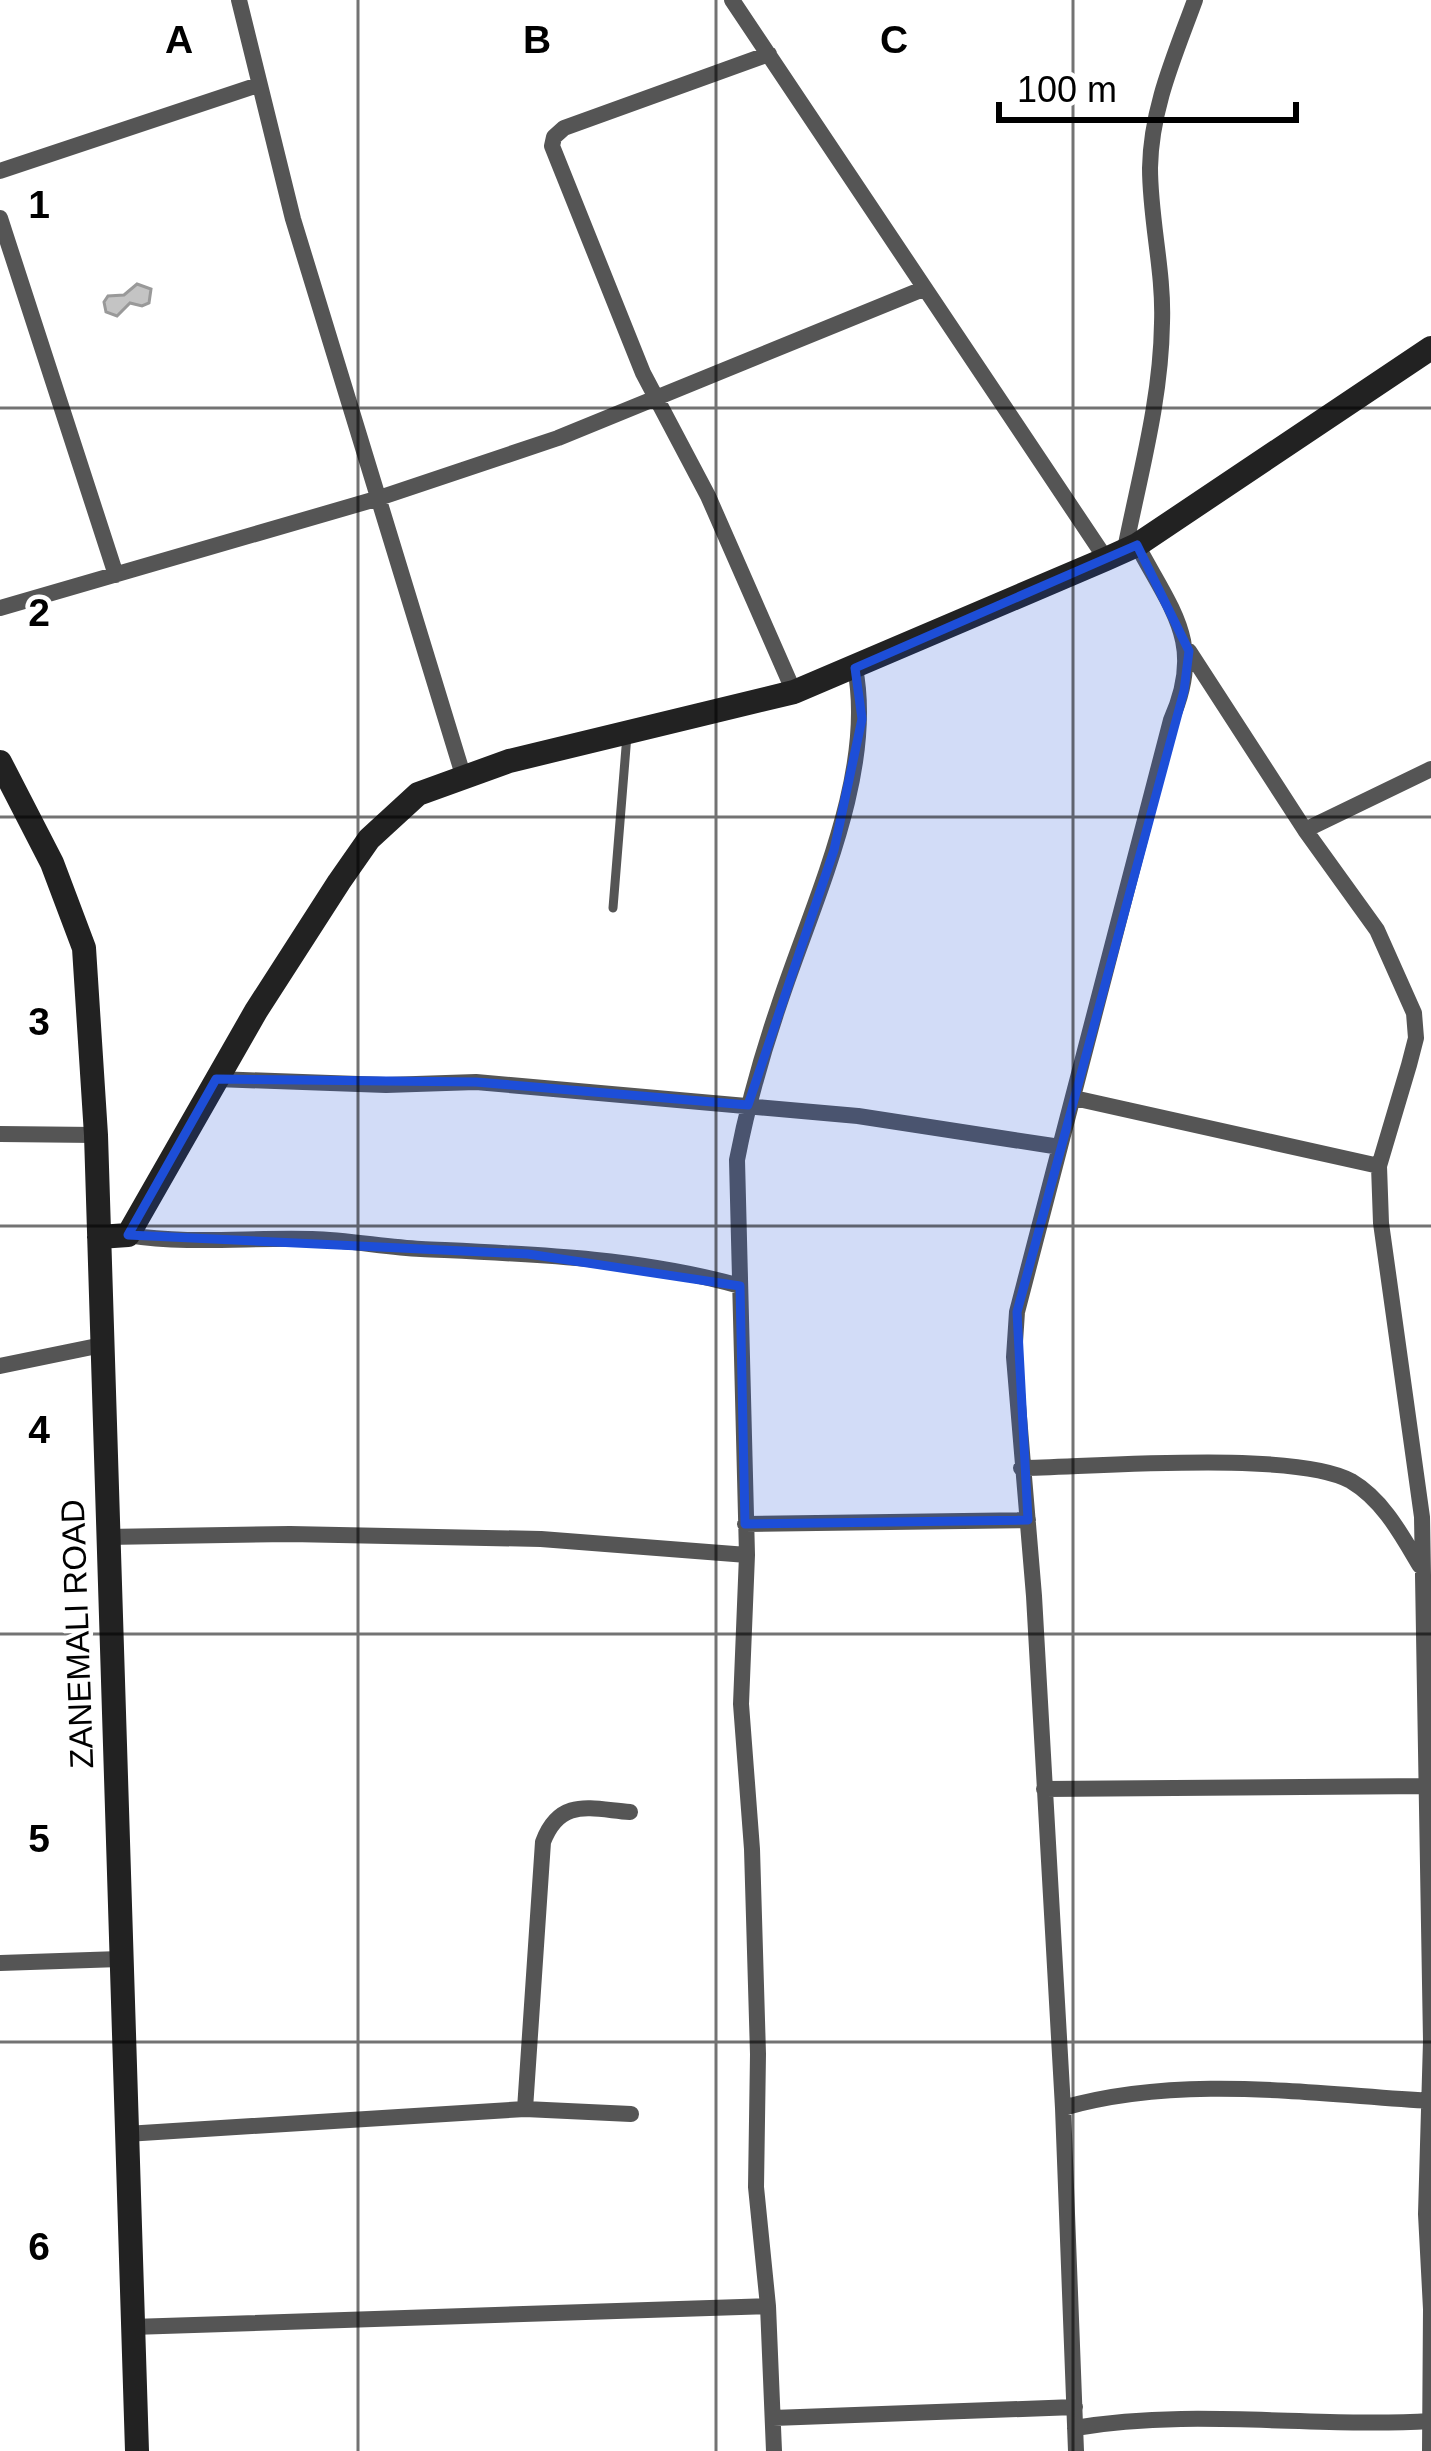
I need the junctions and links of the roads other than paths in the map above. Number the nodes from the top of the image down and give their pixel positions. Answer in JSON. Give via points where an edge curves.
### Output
{"nodes":[{"id":1,"x":239,"y":0,"type":"edge"},
{"id":2,"x":732,"y":0,"type":"edge"},
{"id":3,"x":1195,"y":0,"type":"edge"},
{"id":4,"x":769,"y":54,"type":"junction"},
{"id":5,"x":258,"y":85,"type":"junction"},
{"id":6,"x":0,"y":170,"type":"edge"},
{"id":7,"x":0,"y":218,"type":"edge"},
{"id":8,"x":923,"y":290,"type":"junction"},
{"id":9,"x":1431,"y":348,"type":"edge"},
{"id":10,"x":658,"y":399,"type":"junction"},
{"id":11,"x":376,"y":499,"type":"junction"},
{"id":12,"x":1123,"y":551,"type":"junction"},
{"id":13,"x":116,"y":575,"type":"junction"},
{"id":14,"x":0,"y":608,"type":"edge"},
{"id":15,"x":1189,"y":651,"type":"junction"},
{"id":16,"x":855,"y":668,"type":"junction"},
{"id":17,"x":794,"y":692,"type":"junction"},
{"id":18,"x":627,"y":735,"type":"junction"},
{"id":19,"x":0,"y":763,"type":"edge"},
{"id":20,"x":1431,"y":769,"type":"edge"},
{"id":21,"x":463,"y":776,"type":"junction"},
{"id":22,"x":1305,"y":830,"type":"junction"},
{"id":23,"x":613,"y":908,"type":"dead end"},
{"id":24,"x":216,"y":1078,"type":"junction"},
{"id":25,"x":1074,"y":1098,"type":"junction"},
{"id":26,"x":748,"y":1106,"type":"junction"},
{"id":27,"x":0,"y":1134,"type":"edge"},
{"id":28,"x":96,"y":1135,"type":"junction"},
{"id":29,"x":1060,"y":1147,"type":"junction"},
{"id":30,"x":1379,"y":1166,"type":"junction"},
{"id":31,"x":128,"y":1235,"type":"junction"},
{"id":32,"x":99,"y":1237,"type":"junction"},
{"id":33,"x":740,"y":1286,"type":"junction"},
{"id":34,"x":102,"y":1345,"type":"junction"},
{"id":35,"x":0,"y":1366,"type":"edge"},
{"id":36,"x":1021,"y":1468,"type":"junction"},
{"id":37,"x":1028,"y":1520,"type":"junction"},
{"id":38,"x":745,"y":1524,"type":"junction"},
{"id":39,"x":106,"y":1537,"type":"junction"},
{"id":40,"x":747,"y":1556,"type":"junction"},
{"id":41,"x":1423,"y":1571,"type":"junction"},
{"id":42,"x":1428,"y":1786,"type":"edge"},
{"id":43,"x":1044,"y":1789,"type":"junction"},
{"id":44,"x":630,"y":1812,"type":"dead end"},
{"id":45,"x":120,"y":1959,"type":"junction"},
{"id":46,"x":0,"y":1963,"type":"edge"},
{"id":47,"x":1430,"y":2101,"type":"edge"},
{"id":48,"x":1063,"y":2108,"type":"junction"},
{"id":49,"x":525,"y":2109,"type":"junction"},
{"id":50,"x":632,"y":2114,"type":"dead end"},
{"id":51,"x":126,"y":2134,"type":"junction"},
{"id":52,"x":768,"y":2306,"type":"junction"},
{"id":53,"x":132,"y":2327,"type":"junction"},
{"id":54,"x":1075,"y":2407,"type":"junction"},
{"id":55,"x":773,"y":2418,"type":"junction"},
{"id":56,"x":1429,"y":2421,"type":"edge"},
{"id":57,"x":1076,"y":2428,"type":"junction"},
{"id":58,"x":136,"y":2451,"type":"edge"},
{"id":59,"x":774,"y":2451,"type":"edge"},
{"id":60,"x":1076,"y":2451,"type":"edge"},
{"id":61,"x":1430,"y":2451,"type":"edge"}],
"edges":[{"from":1,"to":5,"type":"street"},
{"from":2,"to":4,"type":"street"},
{"from":3,"to":12,"type":"street","via":[[1160,95],[1150,162],[1160,361]]},
{"from":4,"to":8,"type":"street"},
{"from":4,"to":10,"type":"street","via":[[554,137],[555,157]]},
{"from":5,"to":6,"type":"street"},
{"from":5,"to":11,"type":"street"},
{"from":7,"to":13,"type":"street"},
{"from":8,"to":10,"type":"street"},
{"from":8,"to":12,"type":"street"},
{"from":9,"to":12,"type":"street"},
{"from":10,"to":11,"type":"street"},
{"from":10,"to":17,"type":"street"},
{"from":11,"to":13,"type":"street"},
{"from":11,"to":21,"type":"street"},
{"from":12,"to":15,"type":"street"},
{"from":12,"to":16,"type":"street"},
{"from":13,"to":14,"type":"street"},
{"from":15,"to":22,"type":"street"},
{"from":15,"to":25,"type":"street"},
{"from":16,"to":17,"type":"street"},
{"from":16,"to":26,"type":"street","via":[[862,719],[834,850]]},
{"from":17,"to":18,"type":"street"},
{"from":18,"to":21,"type":"street"},
{"from":18,"to":23,"type":"lane"},
{"from":19,"to":28,"type":"street","name":"ZANEMALI ROAD","via":[[52,862],[83,948]]},
{"from":20,"to":22,"type":"street"},
{"from":21,"to":24,"type":"street","via":[[418,794],[369,839]]},
{"from":22,"to":30,"type":"street","via":[[1377,930],[1414,1013],[1416,1038]]},
{"from":24,"to":26,"type":"street","via":[[476,1082]]},
{"from":24,"to":31,"type":"street"},
{"from":25,"to":29,"type":"street"},
{"from":25,"to":30,"type":"street"},
{"from":26,"to":29,"type":"street"},
{"from":26,"to":33,"type":"street","via":[[737,1160]]},
{"from":27,"to":28,"type":"street"},
{"from":28,"to":32,"type":"street","name":"ZANEMALI ROAD"},
{"from":29,"to":36,"type":"street","via":[[1017,1312]]},
{"from":30,"to":41,"type":"street"},
{"from":31,"to":32,"type":"street"},
{"from":31,"to":33,"type":"street","via":[[528,1254],[642,1264]]},
{"from":32,"to":34,"type":"street","name":"ZANEMALI ROAD"},
{"from":33,"to":38,"type":"street"},
{"from":34,"to":35,"type":"street"},
{"from":34,"to":39,"type":"street","name":"ZANEMALI ROAD"},
{"from":36,"to":37,"type":"street"},
{"from":36,"to":41,"type":"street","via":[[1324,1469],[1376,1502]]},
{"from":37,"to":38,"type":"street"},
{"from":37,"to":43,"type":"street"},
{"from":38,"to":40,"type":"street"},
{"from":39,"to":40,"type":"street","via":[[541,1539]]},
{"from":39,"to":45,"type":"street","name":"ZANEMALI ROAD"},
{"from":40,"to":52,"type":"street","via":[[741,1704],[752,1849],[756,2187]]},
{"from":41,"to":42,"type":"street"},
{"from":42,"to":43,"type":"street"},
{"from":42,"to":47,"type":"street"},
{"from":43,"to":48,"type":"street"},
{"from":44,"to":49,"type":"street","via":[[570,1810],[551,1822],[543,1842]]},
{"from":45,"to":46,"type":"street"},
{"from":45,"to":51,"type":"street","name":"ZANEMALI ROAD"},
{"from":47,"to":48,"type":"street","via":[[1178,2090]]},
{"from":47,"to":56,"type":"street"},
{"from":48,"to":54,"type":"street"},
{"from":49,"to":50,"type":"street"},
{"from":49,"to":51,"type":"street"},
{"from":51,"to":53,"type":"street","name":"ZANEMALI ROAD"},
{"from":52,"to":53,"type":"street"},
{"from":52,"to":55,"type":"street"},
{"from":53,"to":58,"type":"street","name":"ZANEMALI ROAD"},
{"from":54,"to":55,"type":"street"},
{"from":54,"to":57,"type":"street"},
{"from":55,"to":59,"type":"street"},
{"from":56,"to":57,"type":"street","via":[[1150,2420]]},
{"from":56,"to":61,"type":"street"},
{"from":57,"to":60,"type":"street"}]}
